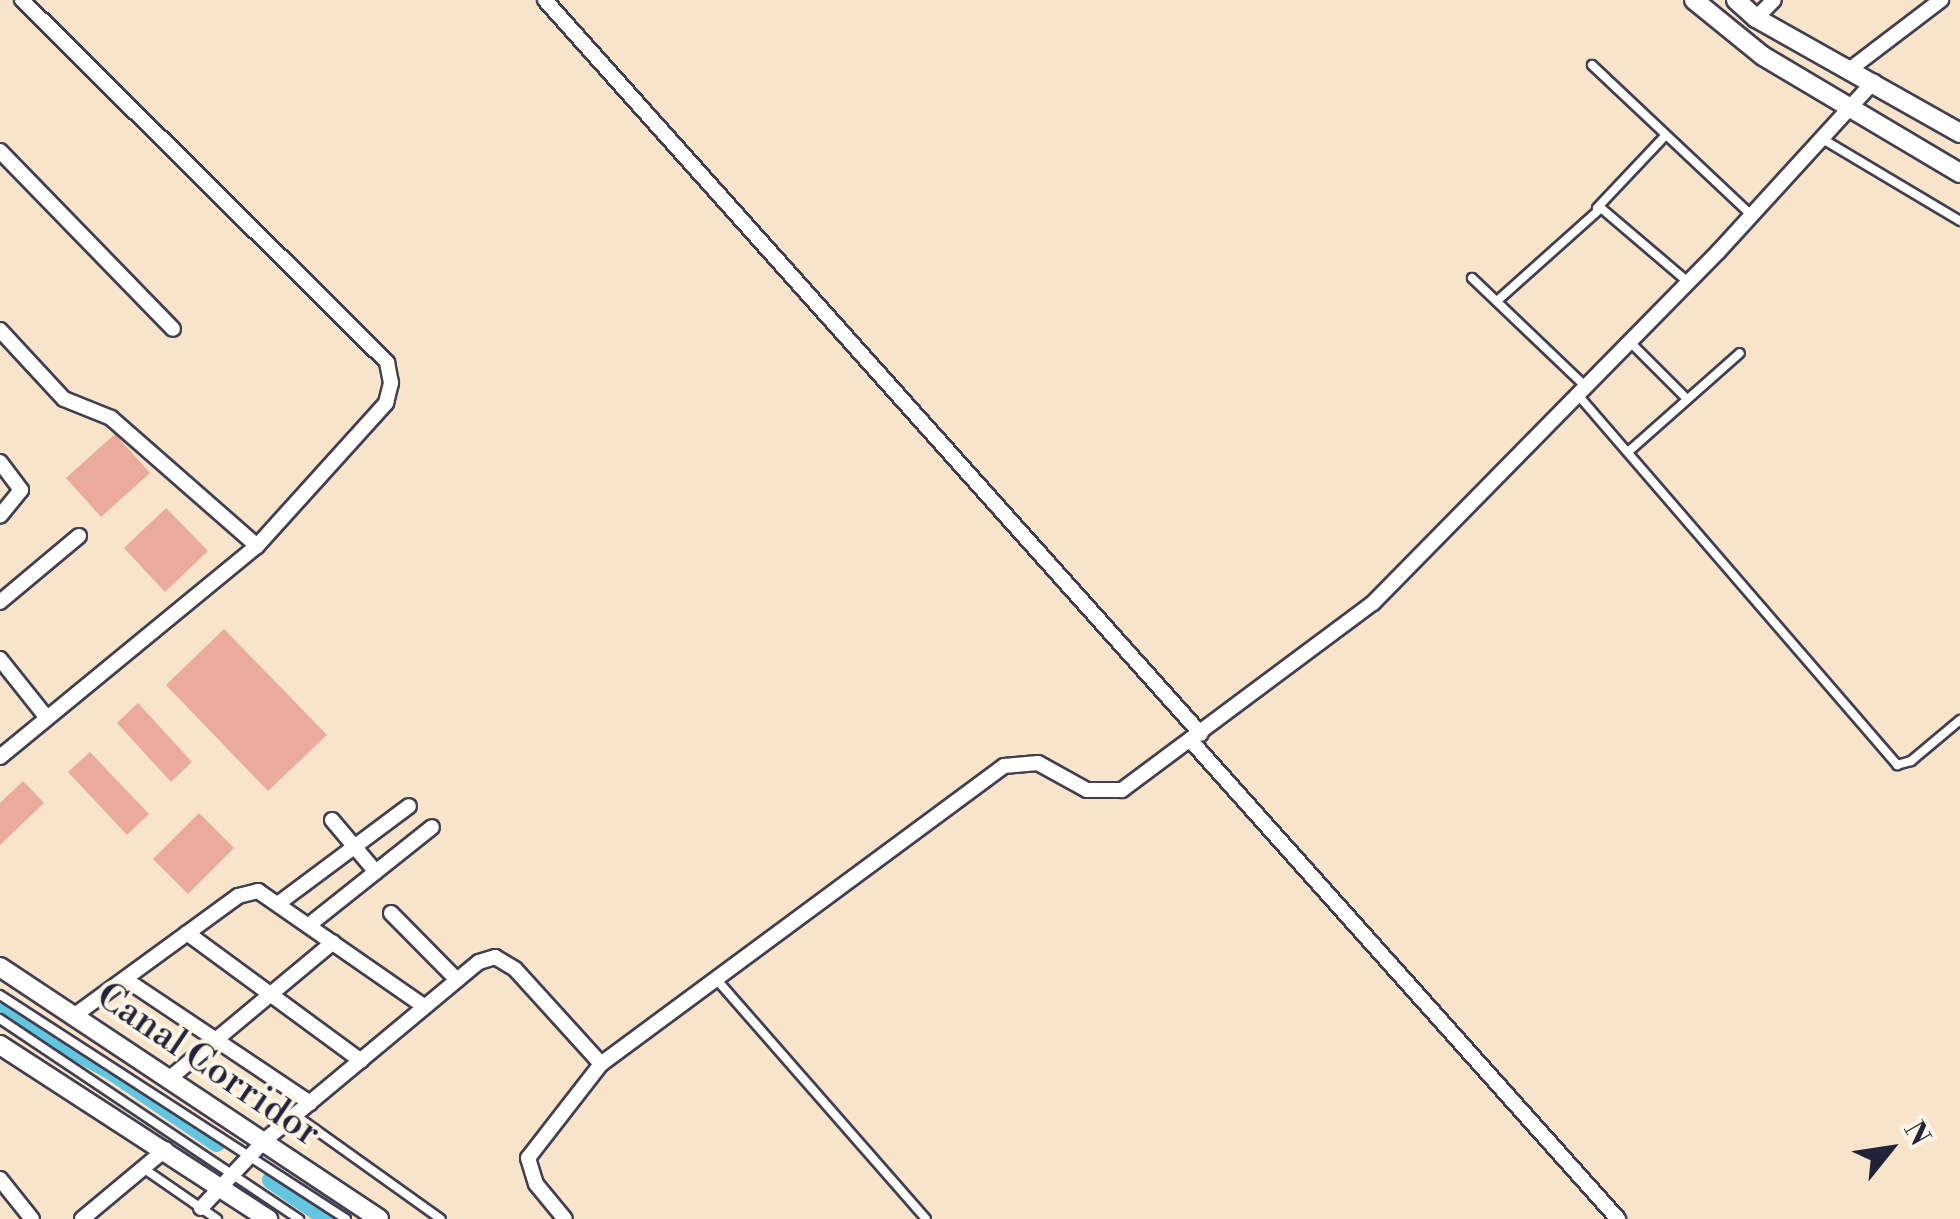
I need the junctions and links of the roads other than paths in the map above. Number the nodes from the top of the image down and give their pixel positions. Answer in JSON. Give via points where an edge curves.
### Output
{"nodes":[{"id":1,"x":22,"y":0,"type":"edge"},
{"id":2,"x":544,"y":0,"type":"edge"},
{"id":3,"x":1694,"y":0,"type":"edge"},
{"id":4,"x":1736,"y":0,"type":"edge"},
{"id":5,"x":1774,"y":0,"type":"edge"},
{"id":6,"x":1940,"y":0,"type":"edge"},
{"id":7,"x":1756,"y":18,"type":"junction"},
{"id":8,"x":1592,"y":65,"type":"dead end"},
{"id":9,"x":1849,"y":70,"type":"junction"},
{"id":10,"x":1874,"y":81,"type":"junction"},
{"id":11,"x":1852,"y":105,"type":"junction"},
{"id":12,"x":1960,"y":133,"type":"edge"},
{"id":13,"x":1666,"y":136,"type":"junction"},
{"id":14,"x":1821,"y":138,"type":"junction"},
{"id":15,"x":0,"y":151,"type":"edge"},
{"id":16,"x":1960,"y":172,"type":"edge"},
{"id":17,"x":1596,"y":209,"type":"junction"},
{"id":18,"x":1751,"y":215,"type":"junction"},
{"id":19,"x":1960,"y":220,"type":"edge"},
{"id":20,"x":1472,"y":278,"type":"dead end"},
{"id":21,"x":1688,"y":282,"type":"junction"},
{"id":22,"x":1497,"y":301,"type":"junction"},
{"id":23,"x":0,"y":330,"type":"edge"},
{"id":24,"x":173,"y":330,"type":"dead end"},
{"id":25,"x":1630,"y":342,"type":"junction"},
{"id":26,"x":1740,"y":353,"type":"dead end"},
{"id":27,"x":1582,"y":391,"type":"junction"},
{"id":28,"x":1687,"y":398,"type":"junction"},
{"id":29,"x":1628,"y":452,"type":"junction"},
{"id":30,"x":0,"y":462,"type":"edge"},
{"id":31,"x":0,"y":516,"type":"edge"},
{"id":32,"x":80,"y":536,"type":"dead end"},
{"id":33,"x":257,"y":546,"type":"junction"},
{"id":34,"x":0,"y":602,"type":"edge"},
{"id":35,"x":0,"y":659,"type":"edge"},
{"id":36,"x":47,"y":718,"type":"junction"},
{"id":37,"x":1960,"y":720,"type":"edge"},
{"id":38,"x":1197,"y":738,"type":"junction"},
{"id":39,"x":0,"y":757,"type":"edge"},
{"id":40,"x":409,"y":806,"type":"dead end"},
{"id":41,"x":332,"y":820,"type":"dead end"},
{"id":42,"x":432,"y":827,"type":"dead end"},
{"id":43,"x":354,"y":846,"type":"junction"},
{"id":44,"x":376,"y":872,"type":"junction"},
{"id":45,"x":279,"y":903,"type":"junction"},
{"id":46,"x":390,"y":913,"type":"dead end"},
{"id":47,"x":309,"y":925,"type":"junction"},
{"id":48,"x":188,"y":933,"type":"junction"},
{"id":49,"x":333,"y":942,"type":"junction"},
{"id":50,"x":0,"y":967,"type":"edge"},
{"id":51,"x":125,"y":979,"type":"junction"},
{"id":52,"x":458,"y":980,"type":"junction"},
{"id":53,"x":717,"y":980,"type":"junction"},
{"id":54,"x":0,"y":994,"type":"edge"},
{"id":55,"x":269,"y":995,"type":"junction"},
{"id":56,"x":425,"y":1007,"type":"junction"},
{"id":57,"x":75,"y":1015,"type":"junction"},
{"id":58,"x":0,"y":1019,"type":"edge"},
{"id":59,"x":216,"y":1040,"type":"junction"},
{"id":60,"x":0,"y":1045,"type":"edge"},
{"id":61,"x":360,"y":1060,"type":"junction"},
{"id":62,"x":601,"y":1064,"type":"junction"},
{"id":63,"x":170,"y":1078,"type":"junction"},
{"id":64,"x":310,"y":1103,"type":"junction"},
{"id":65,"x":295,"y":1116,"type":"junction"},
{"id":66,"x":266,"y":1140,"type":"junction"},
{"id":67,"x":166,"y":1150,"type":"junction"},
{"id":68,"x":252,"y":1155,"type":"junction"},
{"id":69,"x":143,"y":1168,"type":"junction"},
{"id":70,"x":0,"y":1179,"type":"edge"},
{"id":71,"x":227,"y":1179,"type":"junction"},
{"id":72,"x":201,"y":1208,"type":"junction"},
{"id":73,"x":32,"y":1219,"type":"edge"},
{"id":74,"x":82,"y":1219,"type":"edge"},
{"id":75,"x":216,"y":1219,"type":"edge"},
{"id":76,"x":268,"y":1219,"type":"edge"},
{"id":77,"x":299,"y":1219,"type":"edge"},
{"id":78,"x":346,"y":1219,"type":"edge"},
{"id":79,"x":379,"y":1219,"type":"edge"},
{"id":80,"x":441,"y":1219,"type":"edge"},
{"id":81,"x":566,"y":1219,"type":"edge"},
{"id":82,"x":926,"y":1219,"type":"edge"},
{"id":83,"x":1618,"y":1219,"type":"edge"}],
"edges":[{"from":1,"to":33,"type":"street","via":[[387,362],[386,403]]},
{"from":2,"to":38,"type":"street"},
{"from":3,"to":11,"type":"street","via":[[1763,56]]},
{"from":4,"to":7,"type":"street"},
{"from":5,"to":7,"type":"street"},
{"from":6,"to":9,"type":"street"},
{"from":7,"to":9,"type":"street"},
{"from":8,"to":13,"type":"lane"},
{"from":9,"to":10,"type":"street"},
{"from":10,"to":11,"type":"street"},
{"from":10,"to":12,"type":"street"},
{"from":11,"to":14,"type":"street"},
{"from":11,"to":16,"type":"street"},
{"from":13,"to":17,"type":"lane"},
{"from":13,"to":18,"type":"lane"},
{"from":14,"to":18,"type":"street"},
{"from":14,"to":19,"type":"lane"},
{"from":15,"to":24,"type":"street"},
{"from":17,"to":21,"type":"lane","via":[[1606,210]]},
{"from":17,"to":22,"type":"lane"},
{"from":18,"to":21,"type":"street"},
{"from":20,"to":22,"type":"lane"},
{"from":21,"to":25,"type":"street"},
{"from":22,"to":27,"type":"lane"},
{"from":23,"to":33,"type":"street","via":[[64,399],[110,418]]},
{"from":25,"to":27,"type":"street"},
{"from":25,"to":28,"type":"lane"},
{"from":26,"to":28,"type":"lane"},
{"from":27,"to":29,"type":"lane"},
{"from":27,"to":38,"type":"street","via":[[1383,594]]},
{"from":28,"to":29,"type":"lane"},
{"from":29,"to":37,"type":"lane","via":[[1897,764],[1911,762]]},
{"from":30,"to":31,"type":"street","via":[[21,490]]},
{"from":32,"to":34,"type":"street"},
{"from":33,"to":36,"type":"street"},
{"from":35,"to":36,"type":"street"},
{"from":36,"to":39,"type":"street"},
{"from":38,"to":53,"type":"street","via":[[1136,784],[1107,794],[1038,764],[1004,766]]},
{"from":38,"to":83,"type":"street"},
{"from":40,"to":43,"type":"street"},
{"from":41,"to":43,"type":"street"},
{"from":42,"to":44,"type":"street"},
{"from":43,"to":44,"type":"street"},
{"from":43,"to":45,"type":"street"},
{"from":44,"to":47,"type":"street"},
{"from":45,"to":47,"type":"street"},
{"from":45,"to":48,"type":"street","via":[[246,892]]},
{"from":46,"to":52,"type":"street"},
{"from":47,"to":49,"type":"street"},
{"from":48,"to":51,"type":"street"},
{"from":48,"to":55,"type":"street"},
{"from":49,"to":55,"type":"street"},
{"from":49,"to":56,"type":"street"},
{"from":50,"to":57,"type":"street","name":"Canal Corridor"},
{"from":51,"to":57,"type":"street"},
{"from":51,"to":59,"type":"street"},
{"from":52,"to":56,"type":"street"},
{"from":52,"to":62,"type":"street","via":[[496,957]]},
{"from":53,"to":62,"type":"street"},
{"from":53,"to":82,"type":"lane"},
{"from":54,"to":68,"type":"lane"},
{"from":55,"to":59,"type":"street"},
{"from":55,"to":61,"type":"street"},
{"from":56,"to":61,"type":"street"},
{"from":57,"to":63,"type":"street","name":"Canal Corridor"},
{"from":58,"to":71,"type":"lane"},
{"from":59,"to":63,"type":"street"},
{"from":59,"to":64,"type":"street"},
{"from":60,"to":67,"type":"street"},
{"from":61,"to":64,"type":"street"},
{"from":62,"to":81,"type":"street","via":[[528,1158],[536,1184]]},
{"from":63,"to":66,"type":"street","name":"Canal Corridor"},
{"from":64,"to":65,"type":"street"},
{"from":65,"to":66,"type":"street"},
{"from":65,"to":80,"type":"lane"},
{"from":66,"to":68,"type":"street"},
{"from":66,"to":79,"type":"street","name":"Canal Corridor"},
{"from":67,"to":69,"type":"street"},
{"from":67,"to":71,"type":"street"},
{"from":68,"to":71,"type":"street"},
{"from":68,"to":78,"type":"lane"},
{"from":69,"to":72,"type":"lane"},
{"from":69,"to":74,"type":"street"},
{"from":70,"to":73,"type":"street"},
{"from":71,"to":72,"type":"street"},
{"from":71,"to":76,"type":"street"},
{"from":71,"to":77,"type":"lane"},
{"from":72,"to":75,"type":"lane"}]}
